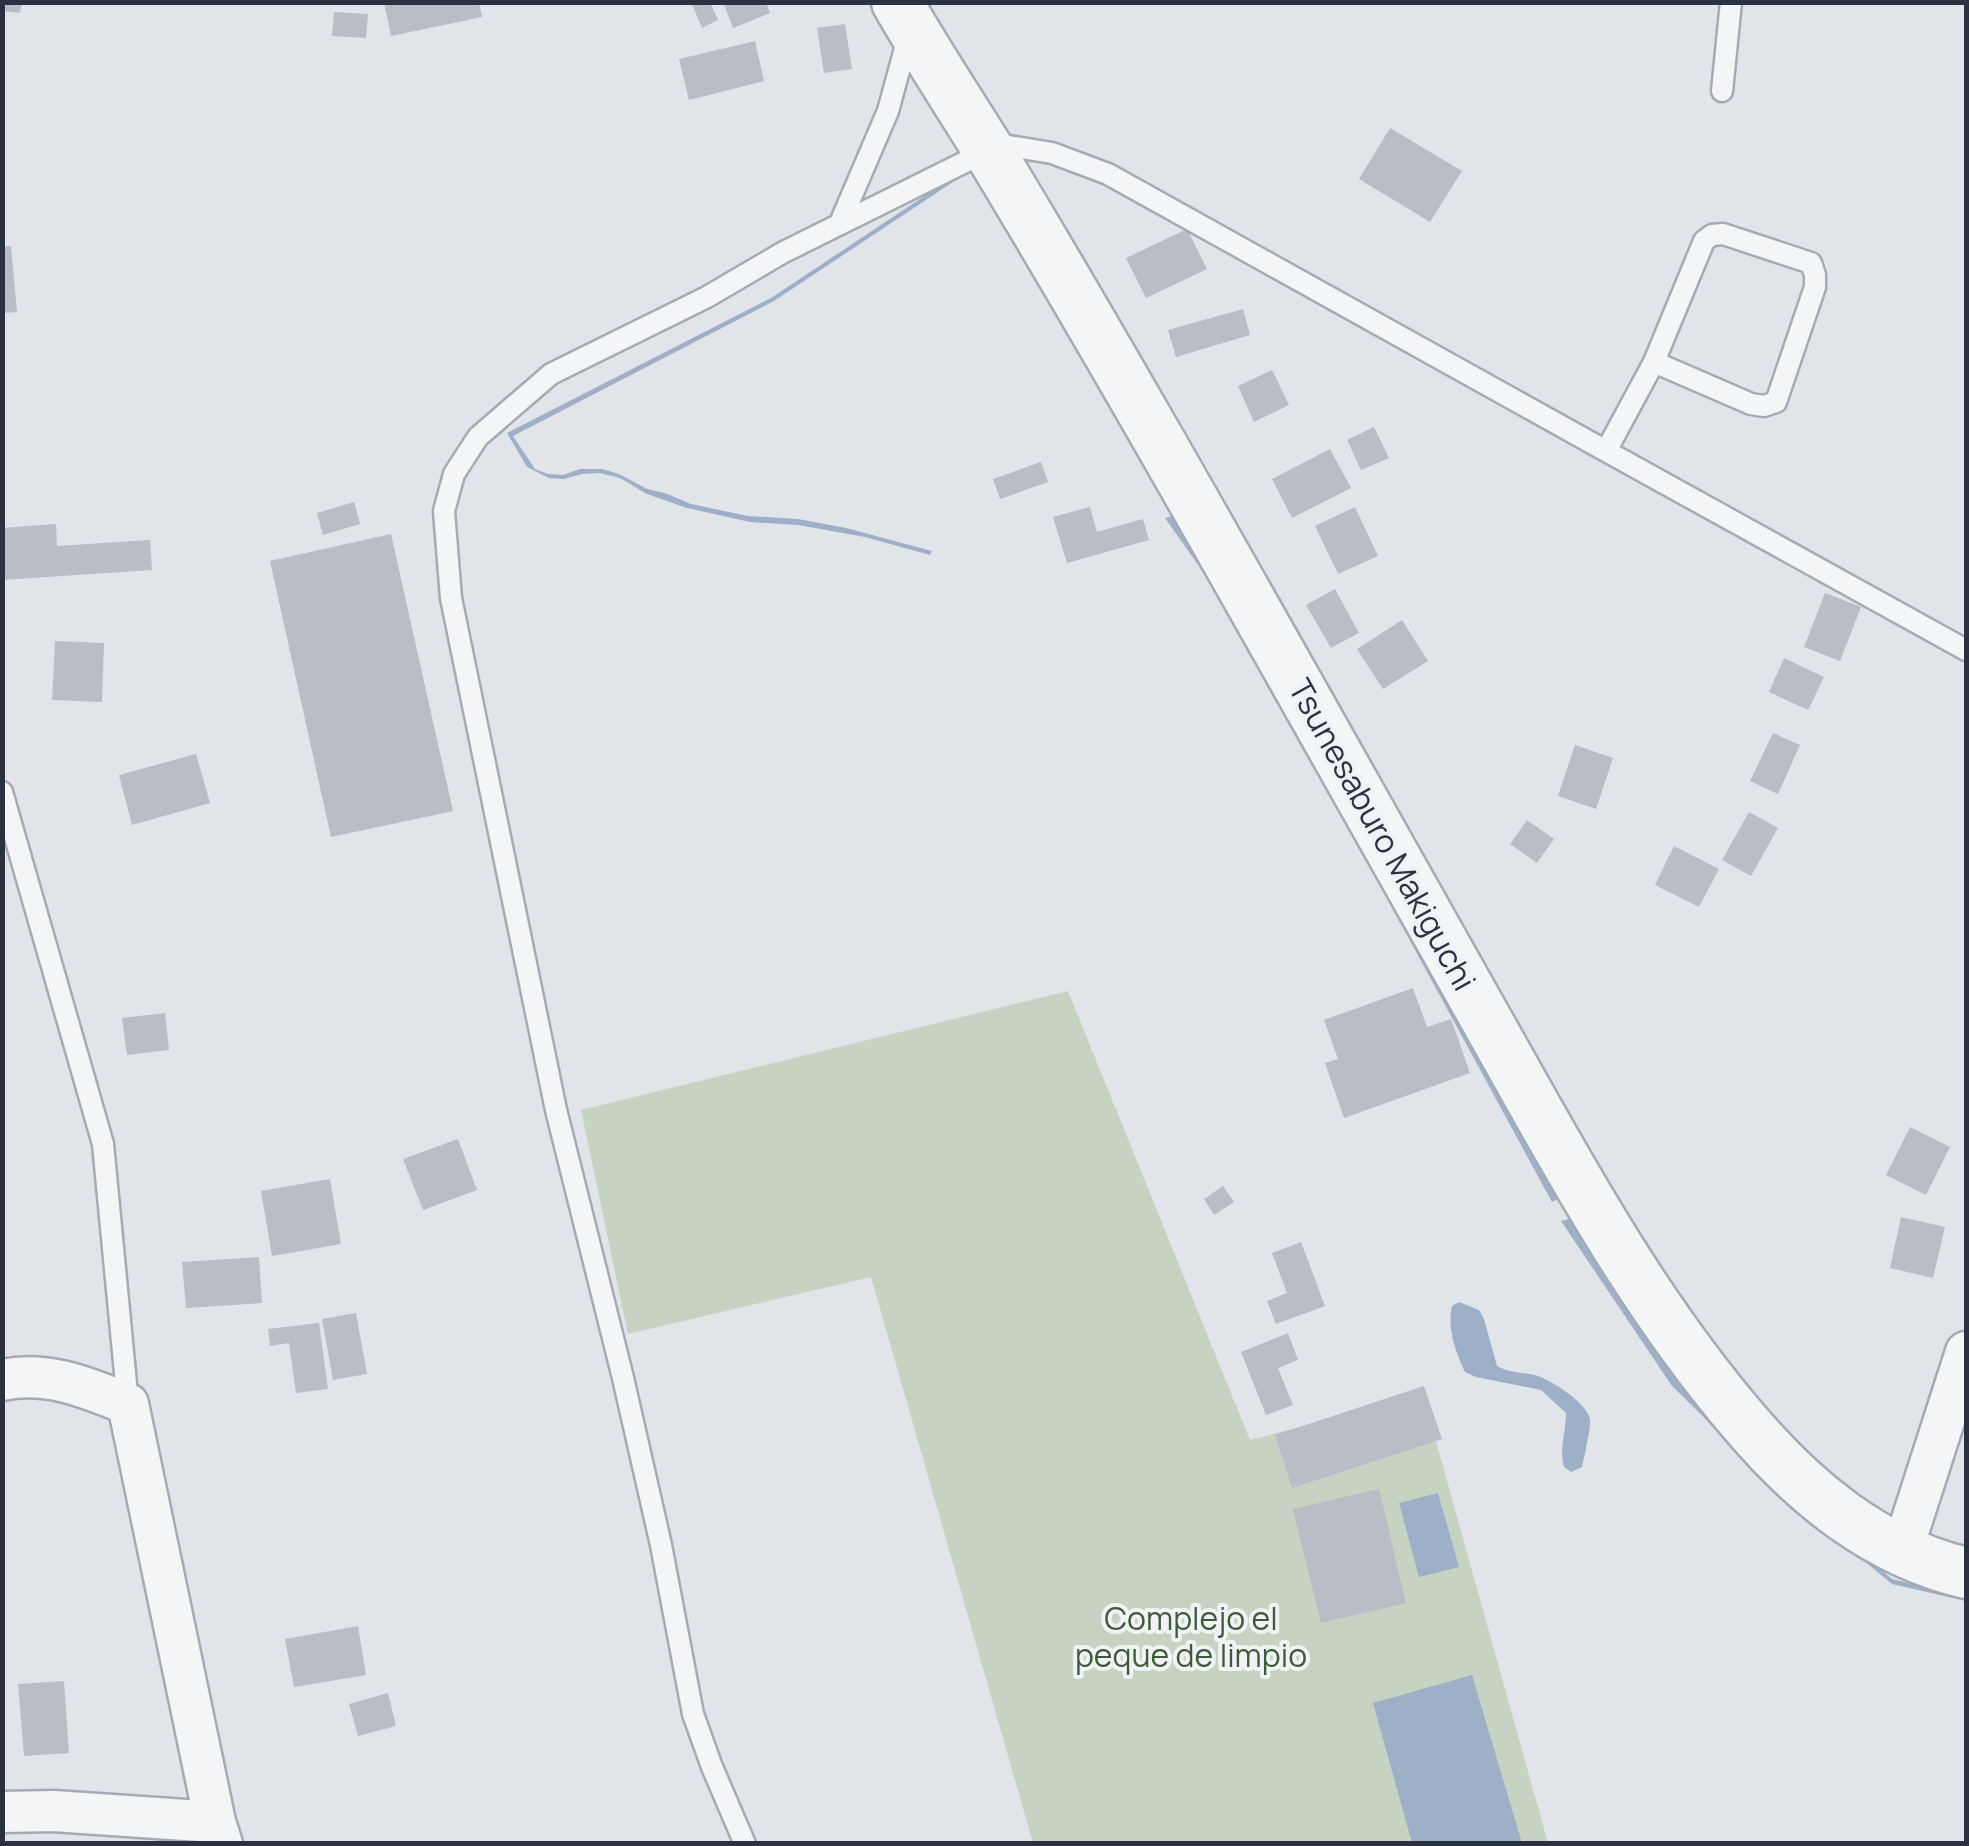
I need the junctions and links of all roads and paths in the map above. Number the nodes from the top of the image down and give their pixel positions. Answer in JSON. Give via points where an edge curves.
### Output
{"nodes":[{"id":1,"x":1731,"y":2,"type":"edge"},
{"id":2,"x":904,"y":15,"type":"edge"},
{"id":3,"x":1722,"y":91,"type":"dead end"},
{"id":4,"x":986,"y":146,"type":"junction"},
{"id":5,"x":840,"y":223,"type":"junction"},
{"id":6,"x":1654,"y":362,"type":"junction"},
{"id":7,"x":1606,"y":452,"type":"junction"},
{"id":8,"x":1966,"y":650,"type":"edge"},
{"id":9,"x":2,"y":792,"type":"edge"},
{"id":10,"x":1966,"y":1352,"type":"edge"},
{"id":11,"x":2,"y":1380,"type":"edge"},
{"id":12,"x":128,"y":1404,"type":"junction"},
{"id":13,"x":1902,"y":1551,"type":"junction"},
{"id":14,"x":1966,"y":1573,"type":"edge"},
{"id":15,"x":2,"y":1812,"type":"edge"},
{"id":16,"x":219,"y":1833,"type":"edge"},
{"id":17,"x":745,"y":1844,"type":"edge"}],
"edges":[{"from":1,"to":3,"type":"lane"},
{"from":2,"to":4,"type":"street","name":"Tsunesaburo Makiguchi"},
{"from":2,"to":5,"type":"lane","via":[[888,111]]},
{"from":4,"to":5,"type":"lane"},
{"from":4,"to":7,"type":"lane","via":[[1052,153],[1108,174]]},
{"from":4,"to":13,"type":"street","name":"Tsunesaburo Makiguchi","via":[[1604,1227],[1747,1426],[1820,1499]]},
{"from":5,"to":17,"type":"lane","via":[[551,374],[478,437],[454,474],[444,511],[451,598],[556,1110],[636,1434],[693,1714]]},
{"from":6,"to":6,"type":"lane","via":[[1712,235],[1811,263],[1815,286],[1776,402],[1751,404]]},
{"from":6,"to":7,"type":"lane"},
{"from":7,"to":8,"type":"lane"},
{"from":9,"to":12,"type":"lane","via":[[104,1144]]},
{"from":10,"to":13,"type":"street"},
{"from":11,"to":12,"type":"street","via":[[51,1378]]},
{"from":12,"to":16,"type":"street"},
{"from":13,"to":14,"type":"street","name":"Tsunesaburo Makiguchi"},
{"from":15,"to":16,"type":"street","via":[[54,1812]]}]}
